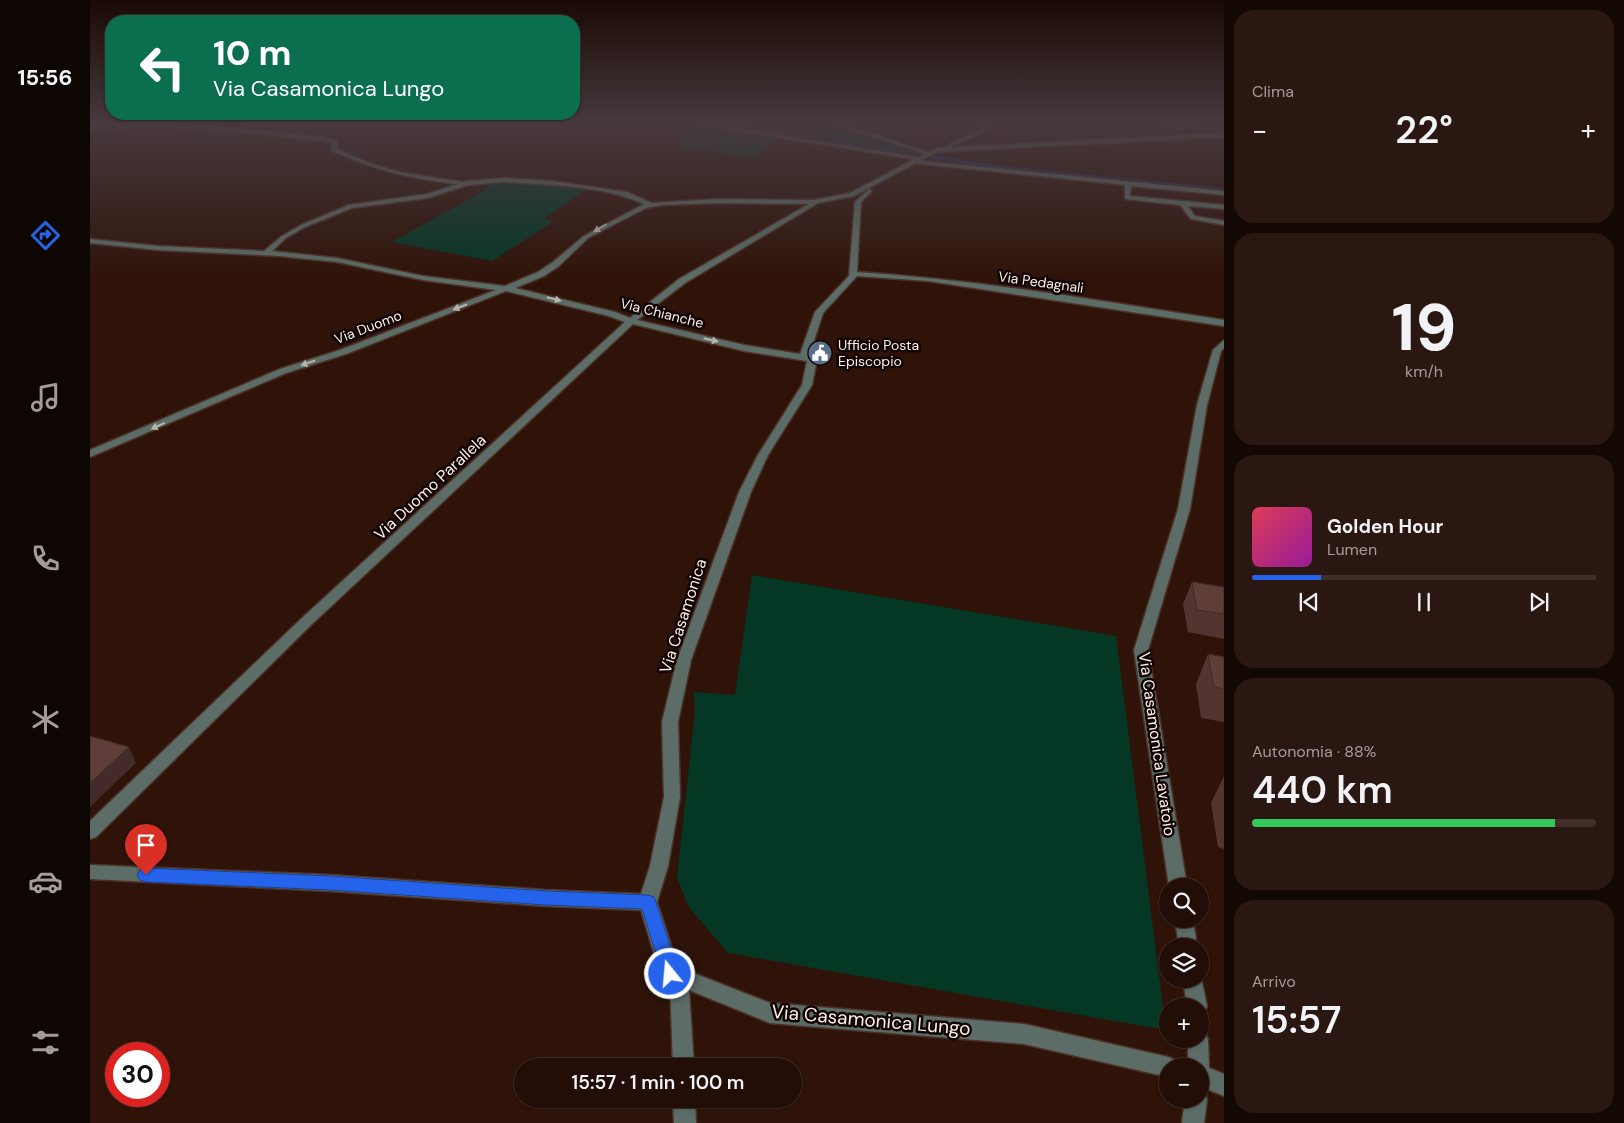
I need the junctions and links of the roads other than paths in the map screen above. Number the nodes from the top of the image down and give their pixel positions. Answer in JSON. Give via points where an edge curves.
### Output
{"nodes":[{"id":1,"x":398,"y":174,"type":"edge"},
{"id":2,"x":891,"y":174,"type":"edge"},
{"id":3,"x":1034,"y":174,"type":"edge"},
{"id":4,"x":878,"y":182,"type":"junction"},
{"id":5,"x":467,"y":183,"type":"junction"},
{"id":6,"x":1128,"y":184,"type":"junction"},
{"id":7,"x":1224,"y":193,"type":"edge"},
{"id":8,"x":820,"y":201,"type":"junction"},
{"id":9,"x":1183,"y":204,"type":"junction"},
{"id":10,"x":647,"y":205,"type":"junction"},
{"id":11,"x":1224,"y":207,"type":"edge"},
{"id":12,"x":1224,"y":222,"type":"edge"},
{"id":13,"x":90,"y":241,"type":"edge"},
{"id":14,"x":265,"y":254,"type":"junction"},
{"id":15,"x":854,"y":274,"type":"junction"},
{"id":16,"x":506,"y":289,"type":"junction"},
{"id":17,"x":630,"y":321,"type":"junction"},
{"id":18,"x":1224,"y":323,"type":"edge"},
{"id":19,"x":1224,"y":343,"type":"edge"},
{"id":20,"x":808,"y":358,"type":"junction"},
{"id":21,"x":90,"y":454,"type":"edge"},
{"id":22,"x":90,"y":832,"type":"edge"},
{"id":23,"x":90,"y":872,"type":"edge"},
{"id":24,"x":1177,"y":878,"type":"edge"},
{"id":25,"x":648,"y":902,"type":"junction"},
{"id":26,"x":681,"y":978,"type":"junction"},
{"id":27,"x":683,"y":1058,"type":"edge"},
{"id":28,"x":1159,"y":1065,"type":"edge"},
{"id":29,"x":1209,"y":1079,"type":"edge"},
{"id":30,"x":1224,"y":1085,"type":"edge"},
{"id":31,"x":685,"y":1108,"type":"edge"},
{"id":32,"x":1195,"y":1108,"type":"edge"},
{"id":33,"x":686,"y":1123,"type":"edge"},
{"id":34,"x":1193,"y":1123,"type":"edge"}],
"edges":[{"from":1,"to":5,"type":"street"},
{"from":2,"to":4,"type":"street"},
{"from":3,"to":6,"type":"street"},
{"from":4,"to":8,"type":"street","via":[[852,195]]},
{"from":4,"to":15,"type":"street","via":[[858,202]]},
{"from":5,"to":10,"type":"street","via":[[505,180],[561,184],[628,194]]},
{"from":5,"to":14,"type":"street","via":[[428,196],[351,206],[303,226]]},
{"from":6,"to":7,"type":"street"},
{"from":6,"to":9,"type":"street","via":[[1127,198]]},
{"from":8,"to":10,"type":"street"},
{"from":8,"to":17,"type":"street","name":"Via Duomo Parallela","via":[[682,281]]},
{"from":9,"to":11,"type":"street"},
{"from":9,"to":12,"type":"street","via":[[1193,218]]},
{"from":10,"to":16,"type":"street","name":"Via Duomo","one_way":true,"via":[[586,237],[541,274]]},
{"from":13,"to":14,"type":"street","name":"Via Chianche"},
{"from":14,"to":16,"type":"street","name":"Via Chianche","via":[[337,260],[424,278]]},
{"from":15,"to":18,"type":"street","name":"Via Pedagnali","via":[[928,279]]},
{"from":15,"to":20,"type":"street","name":"Via Casamonica","via":[[819,312],[808,340]]},
{"from":16,"to":17,"type":"street","name":"Via Chianche","one_way":true},
{"from":16,"to":21,"type":"street","name":"Via Duomo","one_way":true,"via":[[343,352],[283,371]]},
{"from":17,"to":20,"type":"street","name":"Via Chianche","one_way":true,"via":[[744,348]]},
{"from":17,"to":22,"type":"street","name":"Via Duomo Parallela","via":[[306,622]]},
{"from":19,"to":24,"type":"street","name":"Via Casamonica Lavatoio","via":[[1217,350],[1202,405],[1184,509],[1141,650]]},
{"from":20,"to":25,"type":"street","name":"Via Casamonica","via":[[807,385],[763,454],[745,492],[684,660],[670,722],[672,797],[659,866]]},
{"from":23,"to":25,"type":"street"},
{"from":25,"to":26,"type":"street","name":"Via Casamonica Lungo","via":[[670,974]]},
{"from":26,"to":27,"type":"street"},
{"from":26,"to":28,"type":"street","name":"Via Casamonica Lungo","via":[[770,1013],[1024,1034]]},
{"from":29,"to":30,"type":"street"},
{"from":31,"to":33,"type":"street"},
{"from":32,"to":34,"type":"street"}]}
